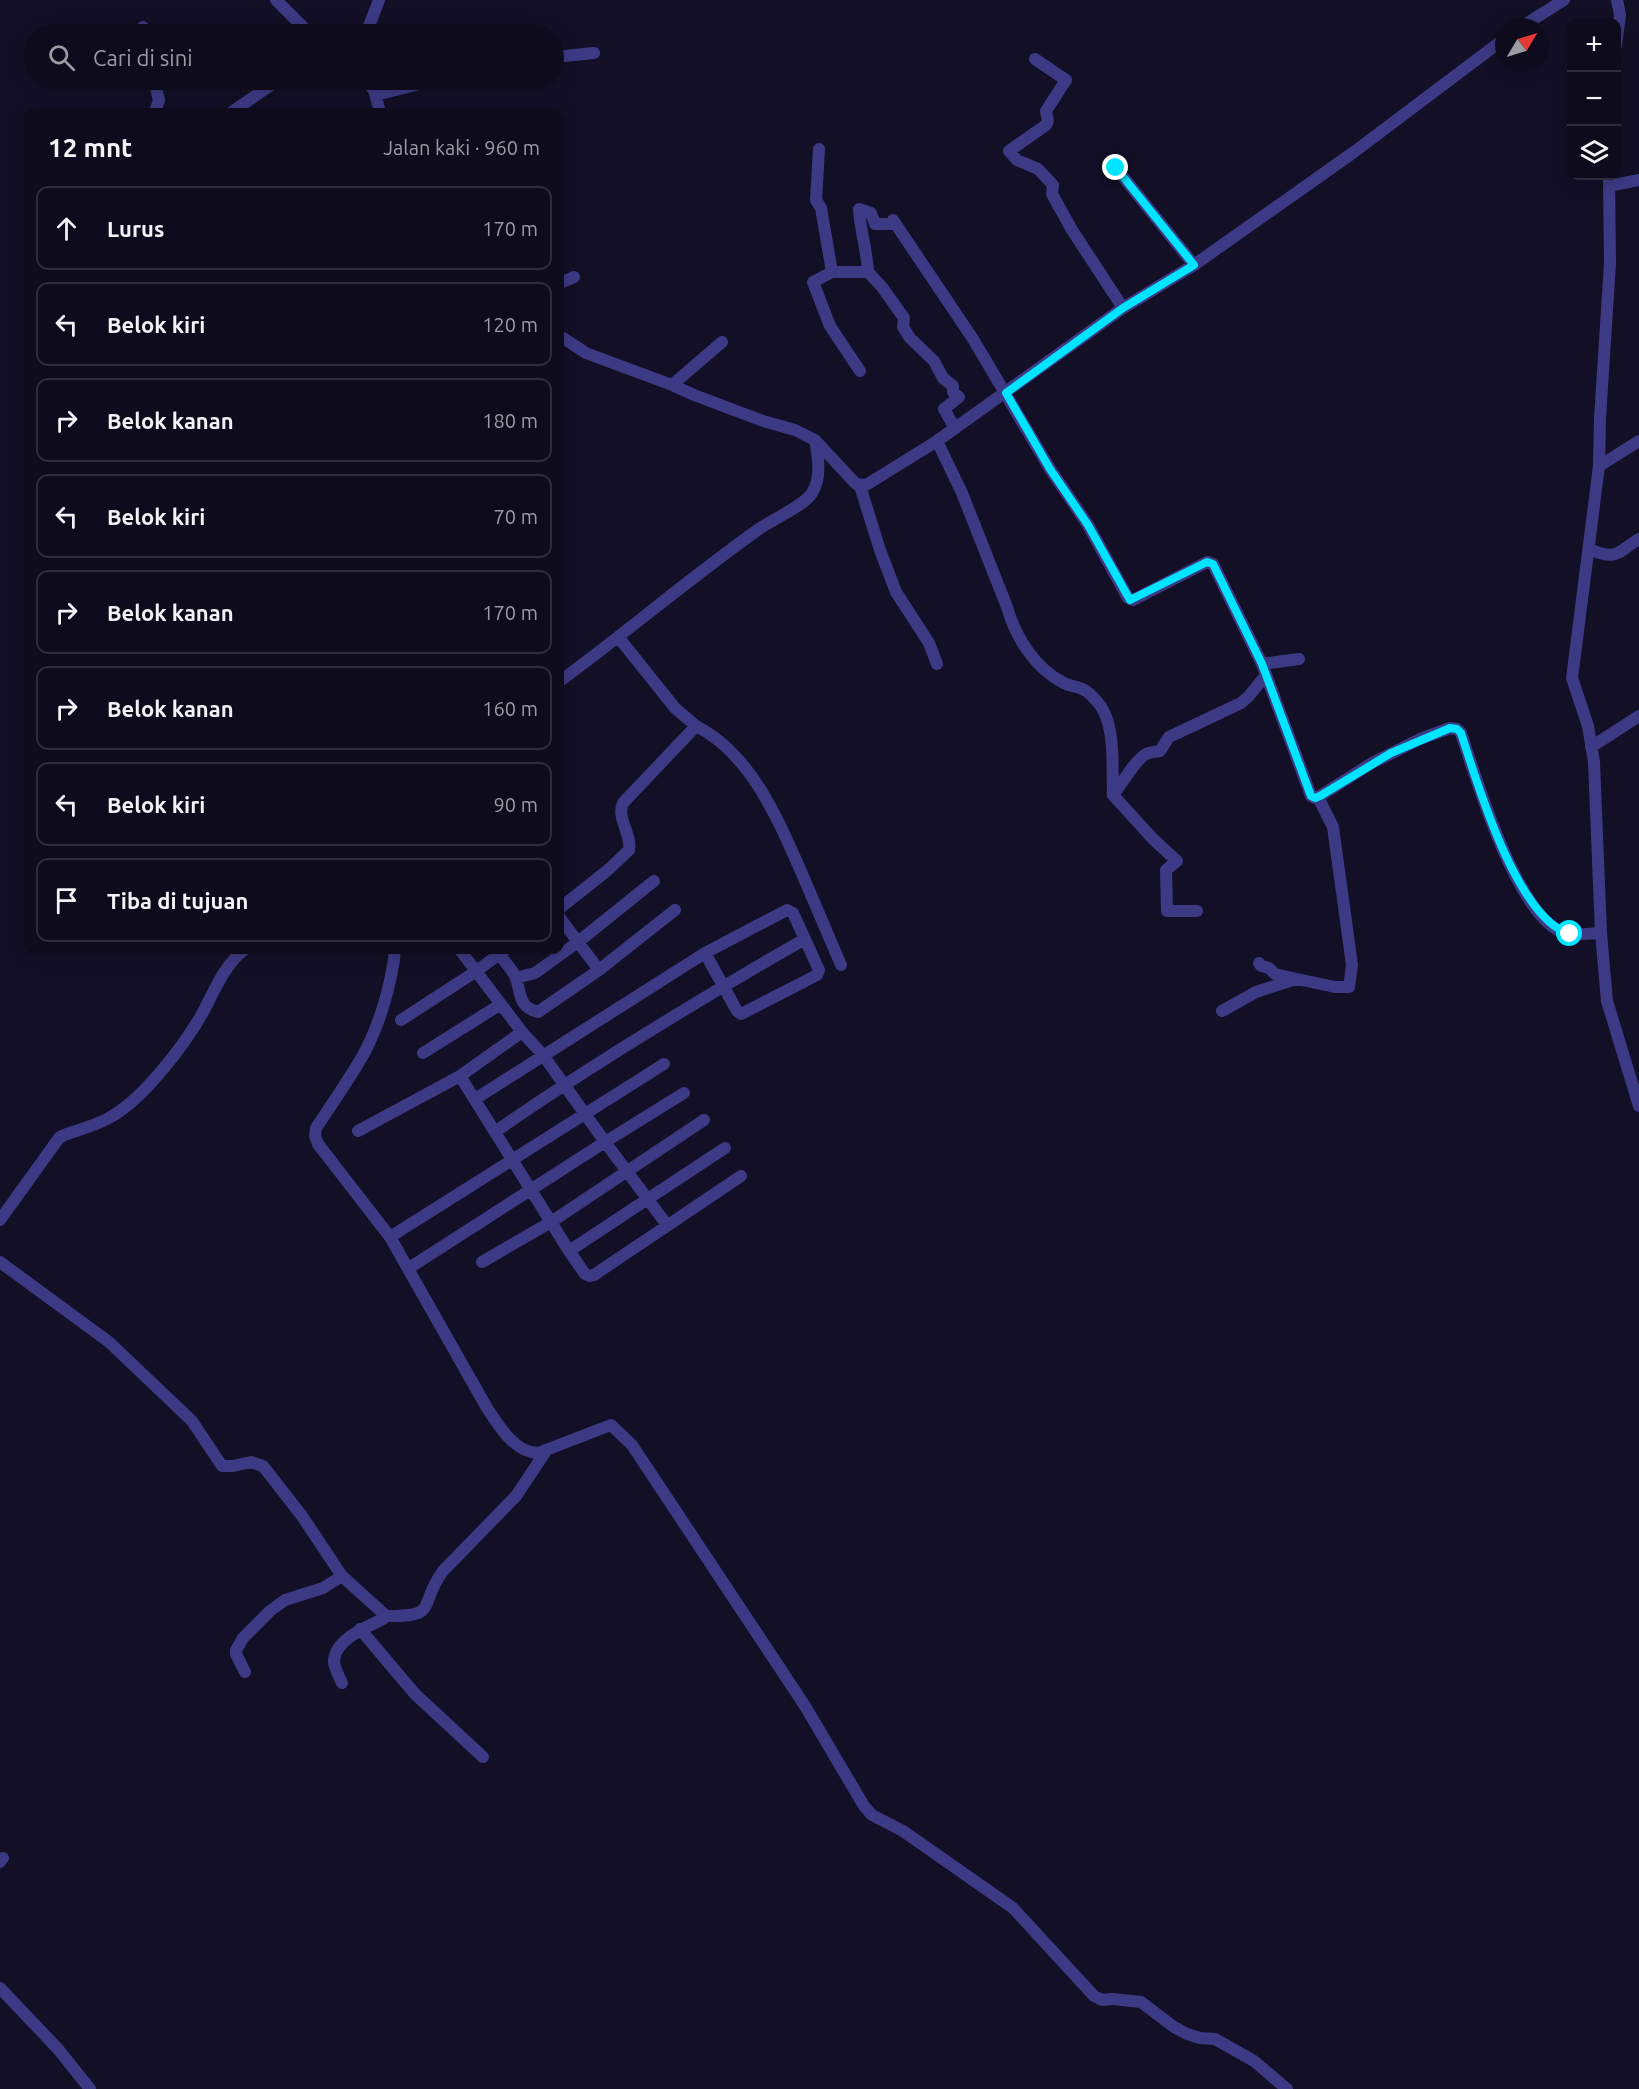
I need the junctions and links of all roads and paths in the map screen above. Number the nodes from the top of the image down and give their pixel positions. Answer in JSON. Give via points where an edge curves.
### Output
{"nodes":[{"id":1,"x":276,"y":0,"type":"edge"},
{"id":2,"x":366,"y":0,"type":"edge"},
{"id":3,"x":1564,"y":0,"type":"edge"},
{"id":4,"x":1617,"y":0,"type":"edge"},
{"id":5,"x":377,"y":5,"type":"edge"},
{"id":6,"x":1535,"y":18,"type":"edge"},
{"id":7,"x":1620,"y":18,"type":"edge"},
{"id":8,"x":300,"y":24,"type":"edge"},
{"id":9,"x":370,"y":24,"type":"edge"},
{"id":10,"x":1495,"y":46,"type":"edge"},
{"id":11,"x":594,"y":53,"type":"dead end"},
{"id":12,"x":564,"y":56,"type":"edge"},
{"id":13,"x":1035,"y":59,"type":"dead end"},
{"id":14,"x":156,"y":90,"type":"edge"},
{"id":15,"x":264,"y":90,"type":"edge"},
{"id":16,"x":372,"y":90,"type":"edge"},
{"id":17,"x":396,"y":90,"type":"edge"},
{"id":18,"x":376,"y":95,"type":"junction"},
{"id":19,"x":156,"y":108,"type":"edge"},
{"id":20,"x":238,"y":108,"type":"edge"},
{"id":21,"x":379,"y":108,"type":"edge"},
{"id":22,"x":819,"y":149,"type":"dead end"},
{"id":23,"x":1116,"y":168,"type":"dead end"},
{"id":24,"x":1639,"y":180,"type":"edge"},
{"id":25,"x":1609,"y":181,"type":"edge"},
{"id":26,"x":1194,"y":265,"type":"junction"},
{"id":27,"x":832,"y":272,"type":"junction"},
{"id":28,"x":868,"y":272,"type":"junction"},
{"id":29,"x":574,"y":277,"type":"dead end"},
{"id":30,"x":564,"y":281,"type":"edge"},
{"id":31,"x":1123,"y":308,"type":"junction"},
{"id":32,"x":564,"y":338,"type":"edge"},
{"id":33,"x":722,"y":342,"type":"dead end"},
{"id":34,"x":860,"y":371,"type":"dead end"},
{"id":35,"x":672,"y":385,"type":"junction"},
{"id":36,"x":1006,"y":393,"type":"junction"},
{"id":37,"x":955,"y":428,"type":"junction"},
{"id":38,"x":815,"y":440,"type":"junction"},
{"id":39,"x":937,"y":441,"type":"junction"},
{"id":40,"x":1639,"y":441,"type":"edge"},
{"id":41,"x":1599,"y":466,"type":"junction"},
{"id":42,"x":860,"y":486,"type":"junction"},
{"id":43,"x":1639,"y":539,"type":"edge"},
{"id":44,"x":1589,"y":549,"type":"junction"},
{"id":45,"x":619,"y":638,"type":"junction"},
{"id":46,"x":1299,"y":659,"type":"dead end"},
{"id":47,"x":937,"y":664,"type":"dead end"},
{"id":48,"x":1264,"y":670,"type":"junction"},
{"id":49,"x":564,"y":678,"type":"edge"},
{"id":50,"x":1639,"y":716,"type":"edge"},
{"id":51,"x":696,"y":726,"type":"junction"},
{"id":52,"x":1591,"y":747,"type":"junction"},
{"id":53,"x":1113,"y":795,"type":"junction"},
{"id":54,"x":1318,"y":797,"type":"junction"},
{"id":55,"x":654,"y":881,"type":"dead end"},
{"id":56,"x":564,"y":905,"type":"edge"},
{"id":57,"x":675,"y":910,"type":"dead end"},
{"id":58,"x":1197,"y":911,"type":"dead end"},
{"id":59,"x":564,"y":923,"type":"edge"},
{"id":60,"x":1601,"y":933,"type":"junction"},
{"id":61,"x":805,"y":939,"type":"junction"},
{"id":62,"x":578,"y":942,"type":"junction"},
{"id":63,"x":564,"y":952,"type":"edge"},
{"id":64,"x":238,"y":954,"type":"edge"},
{"id":65,"x":394,"y":954,"type":"edge"},
{"id":66,"x":463,"y":954,"type":"edge"},
{"id":67,"x":499,"y":954,"type":"edge"},
{"id":68,"x":503,"y":954,"type":"edge"},
{"id":69,"x":562,"y":954,"type":"edge"},
{"id":70,"x":705,"y":954,"type":"junction"},
{"id":71,"x":1259,"y":963,"type":"dead end"},
{"id":72,"x":841,"y":965,"type":"dead end"},
{"id":73,"x":599,"y":970,"type":"junction"},
{"id":74,"x":476,"y":972,"type":"junction"},
{"id":75,"x":516,"y":978,"type":"junction"},
{"id":76,"x":1297,"y":979,"type":"junction"},
{"id":77,"x":723,"y":986,"type":"junction"},
{"id":78,"x":501,"y":1004,"type":"junction"},
{"id":79,"x":1222,"y":1011,"type":"dead end"},
{"id":80,"x":402,"y":1020,"type":"dead end"},
{"id":81,"x":522,"y":1032,"type":"junction"},
{"id":82,"x":423,"y":1053,"type":"dead end"},
{"id":83,"x":543,"y":1055,"type":"junction"},
{"id":84,"x":664,"y":1064,"type":"dead end"},
{"id":85,"x":460,"y":1076,"type":"junction"},
{"id":86,"x":564,"y":1084,"type":"junction"},
{"id":87,"x":684,"y":1093,"type":"dead end"},
{"id":88,"x":475,"y":1099,"type":"junction"},
{"id":89,"x":1639,"y":1106,"type":"edge"},
{"id":90,"x":584,"y":1114,"type":"junction"},
{"id":91,"x":704,"y":1120,"type":"dead end"},
{"id":92,"x":358,"y":1131,"type":"dead end"},
{"id":93,"x":496,"y":1131,"type":"junction"},
{"id":94,"x":605,"y":1142,"type":"junction"},
{"id":95,"x":725,"y":1148,"type":"dead end"},
{"id":96,"x":514,"y":1160,"type":"junction"},
{"id":97,"x":628,"y":1170,"type":"junction"},
{"id":98,"x":741,"y":1176,"type":"dead end"},
{"id":99,"x":531,"y":1188,"type":"junction"},
{"id":100,"x":649,"y":1199,"type":"junction"},
{"id":101,"x":0,"y":1220,"type":"edge"},
{"id":102,"x":551,"y":1222,"type":"junction"},
{"id":103,"x":667,"y":1225,"type":"junction"},
{"id":104,"x":390,"y":1237,"type":"junction"},
{"id":105,"x":569,"y":1251,"type":"junction"},
{"id":106,"x":0,"y":1262,"type":"edge"},
{"id":107,"x":482,"y":1262,"type":"dead end"},
{"id":108,"x":409,"y":1268,"type":"junction"},
{"id":109,"x":546,"y":1451,"type":"junction"},
{"id":110,"x":342,"y":1576,"type":"junction"},
{"id":111,"x":384,"y":1616,"type":"junction"},
{"id":112,"x":360,"y":1629,"type":"junction"},
{"id":113,"x":245,"y":1672,"type":"dead end"},
{"id":114,"x":342,"y":1683,"type":"dead end"},
{"id":115,"x":483,"y":1757,"type":"dead end"},
{"id":116,"x":0,"y":1988,"type":"edge"},
{"id":117,"x":90,"y":2089,"type":"edge"},
{"id":118,"x":1287,"y":2089,"type":"edge"}],
"edges":[{"from":1,"to":8,"type":"street"},
{"from":2,"to":5,"type":"street"},
{"from":3,"to":6,"type":"street"},
{"from":4,"to":7,"type":"street"},
{"from":5,"to":9,"type":"street"},
{"from":10,"to":26,"type":"street"},
{"from":11,"to":12,"type":"street"},
{"from":13,"to":31,"type":"street","via":[[1066,80],[1046,111],[1046,125],[1009,151],[1017,160],[1038,169],[1053,185],[1052,194],[1072,230]]},
{"from":14,"to":19,"type":"street"},
{"from":15,"to":20,"type":"street"},
{"from":16,"to":18,"type":"street"},
{"from":17,"to":18,"type":"street"},
{"from":18,"to":21,"type":"street"},
{"from":22,"to":27,"type":"street","via":[[816,200],[821,208]]},
{"from":23,"to":26,"type":"street"},
{"from":24,"to":25,"type":"street"},
{"from":25,"to":41,"type":"street","via":[[1610,263]]},
{"from":26,"to":31,"type":"street"},
{"from":27,"to":28,"type":"street"},
{"from":27,"to":34,"type":"street","via":[[813,282],[830,326]]},
{"from":28,"to":36,"type":"street","via":[[859,208],[871,213],[875,224],[895,222]]},
{"from":28,"to":37,"type":"street","via":[[904,318],[903,327],[910,338],[953,386],[959,397],[944,410]]},
{"from":29,"to":30,"type":"street"},
{"from":31,"to":36,"type":"street"},
{"from":32,"to":35,"type":"street","via":[[586,352]]},
{"from":33,"to":35,"type":"street"},
{"from":35,"to":38,"type":"street"},
{"from":36,"to":37,"type":"street"},
{"from":36,"to":48,"type":"street","via":[[1128,598],[1133,600],[1210,562]]},
{"from":37,"to":39,"type":"street"},
{"from":38,"to":42,"type":"street"},
{"from":38,"to":45,"type":"street","via":[[817,480],[811,496],[745,539]]},
{"from":39,"to":42,"type":"street"},
{"from":39,"to":53,"type":"street","via":[[1020,639],[1044,668],[1064,684],[1086,691],[1104,712],[1111,738]]},
{"from":40,"to":41,"type":"street"},
{"from":41,"to":44,"type":"street"},
{"from":42,"to":47,"type":"street","via":[[896,592],[929,643]]},
{"from":43,"to":44,"type":"street","via":[[1612,556]]},
{"from":44,"to":52,"type":"street","via":[[1572,678]]},
{"from":45,"to":49,"type":"street"},
{"from":45,"to":51,"type":"street","via":[[675,708]]},
{"from":46,"to":48,"type":"street"},
{"from":48,"to":53,"type":"street","via":[[1241,703],[1168,737],[1160,751],[1137,760]]},
{"from":48,"to":54,"type":"street","via":[[1309,792]]},
{"from":50,"to":52,"type":"street"},
{"from":51,"to":56,"type":"street","via":[[623,803],[621,813],[630,850]]},
{"from":51,"to":72,"type":"street","via":[[738,758],[762,790],[782,827]]},
{"from":52,"to":60,"type":"street"},
{"from":53,"to":58,"type":"street","via":[[1177,861],[1166,870],[1167,911]]},
{"from":54,"to":60,"type":"street","via":[[1391,753],[1450,728],[1457,729],[1513,870],[1538,912],[1560,931]]},
{"from":54,"to":76,"type":"street","via":[[1332,827],[1352,972],[1349,987],[1342,988]]},
{"from":55,"to":62,"type":"street"},
{"from":57,"to":73,"type":"street"},
{"from":59,"to":62,"type":"street"},
{"from":60,"to":89,"type":"street","via":[[1607,1001]]},
{"from":61,"to":70,"type":"street","via":[[789,909]]},
{"from":61,"to":77,"type":"street"},
{"from":61,"to":77,"type":"street","via":[[819,968],[817,975],[741,1014]]},
{"from":62,"to":63,"type":"street"},
{"from":62,"to":73,"type":"street"},
{"from":64,"to":101,"type":"street","via":[[224,972],[191,1033],[141,1093],[106,1120],[59,1138]]},
{"from":65,"to":104,"type":"street","via":[[388,987],[366,1047],[316,1128],[315,1136]]},
{"from":66,"to":74,"type":"street"},
{"from":67,"to":74,"type":"street"},
{"from":68,"to":75,"type":"street"},
{"from":69,"to":75,"type":"street","via":[[536,973]]},
{"from":70,"to":77,"type":"street"},
{"from":70,"to":83,"type":"street"},
{"from":71,"to":76,"type":"street","via":[[1275,974]]},
{"from":73,"to":75,"type":"street","via":[[538,1012],[532,1011],[520,997]]},
{"from":74,"to":78,"type":"street"},
{"from":74,"to":80,"type":"street"},
{"from":76,"to":79,"type":"street","via":[[1256,992]]},
{"from":77,"to":86,"type":"street"},
{"from":78,"to":81,"type":"street"},
{"from":78,"to":82,"type":"street"},
{"from":81,"to":83,"type":"street"},
{"from":81,"to":85,"type":"street"},
{"from":83,"to":86,"type":"street"},
{"from":83,"to":88,"type":"street"},
{"from":84,"to":90,"type":"street"},
{"from":85,"to":88,"type":"street"},
{"from":85,"to":92,"type":"street"},
{"from":86,"to":90,"type":"street"},
{"from":86,"to":93,"type":"street"},
{"from":87,"to":94,"type":"street"},
{"from":88,"to":93,"type":"street"},
{"from":90,"to":94,"type":"street"},
{"from":90,"to":96,"type":"street"},
{"from":91,"to":97,"type":"street"},
{"from":93,"to":96,"type":"street"},
{"from":94,"to":97,"type":"street"},
{"from":94,"to":99,"type":"street"},
{"from":95,"to":100,"type":"street"},
{"from":96,"to":99,"type":"street"},
{"from":96,"to":104,"type":"street"},
{"from":97,"to":100,"type":"street"},
{"from":97,"to":102,"type":"street"},
{"from":98,"to":103,"type":"street"},
{"from":99,"to":102,"type":"street"},
{"from":99,"to":108,"type":"street"},
{"from":100,"to":103,"type":"street"},
{"from":100,"to":105,"type":"street"},
{"from":102,"to":105,"type":"street"},
{"from":102,"to":107,"type":"street"},
{"from":103,"to":105,"type":"street","via":[[594,1275],[585,1274]]},
{"from":104,"to":108,"type":"street"},
{"from":106,"to":110,"type":"street","via":[[109,1342],[192,1421],[222,1466],[251,1462],[262,1466]]},
{"from":108,"to":109,"type":"street","via":[[505,1434],[532,1453]]},
{"from":109,"to":111,"type":"street","via":[[516,1496],[443,1571],[427,1606],[409,1616]]},
{"from":109,"to":118,"type":"street","via":[[611,1425],[624,1436],[805,1706],[868,1812],[903,1831],[1013,1908],[1094,1996],[1141,2002],[1187,2034],[1215,2039],[1254,2061]]},
{"from":110,"to":111,"type":"street"},
{"from":110,"to":113,"type":"street","via":[[323,1588],[285,1600],[270,1611],[236,1650]]},
{"from":111,"to":112,"type":"street"},
{"from":112,"to":114,"type":"street","via":[[334,1658]]},
{"from":112,"to":115,"type":"street","via":[[415,1694]]},
{"from":116,"to":117,"type":"street"}]}
